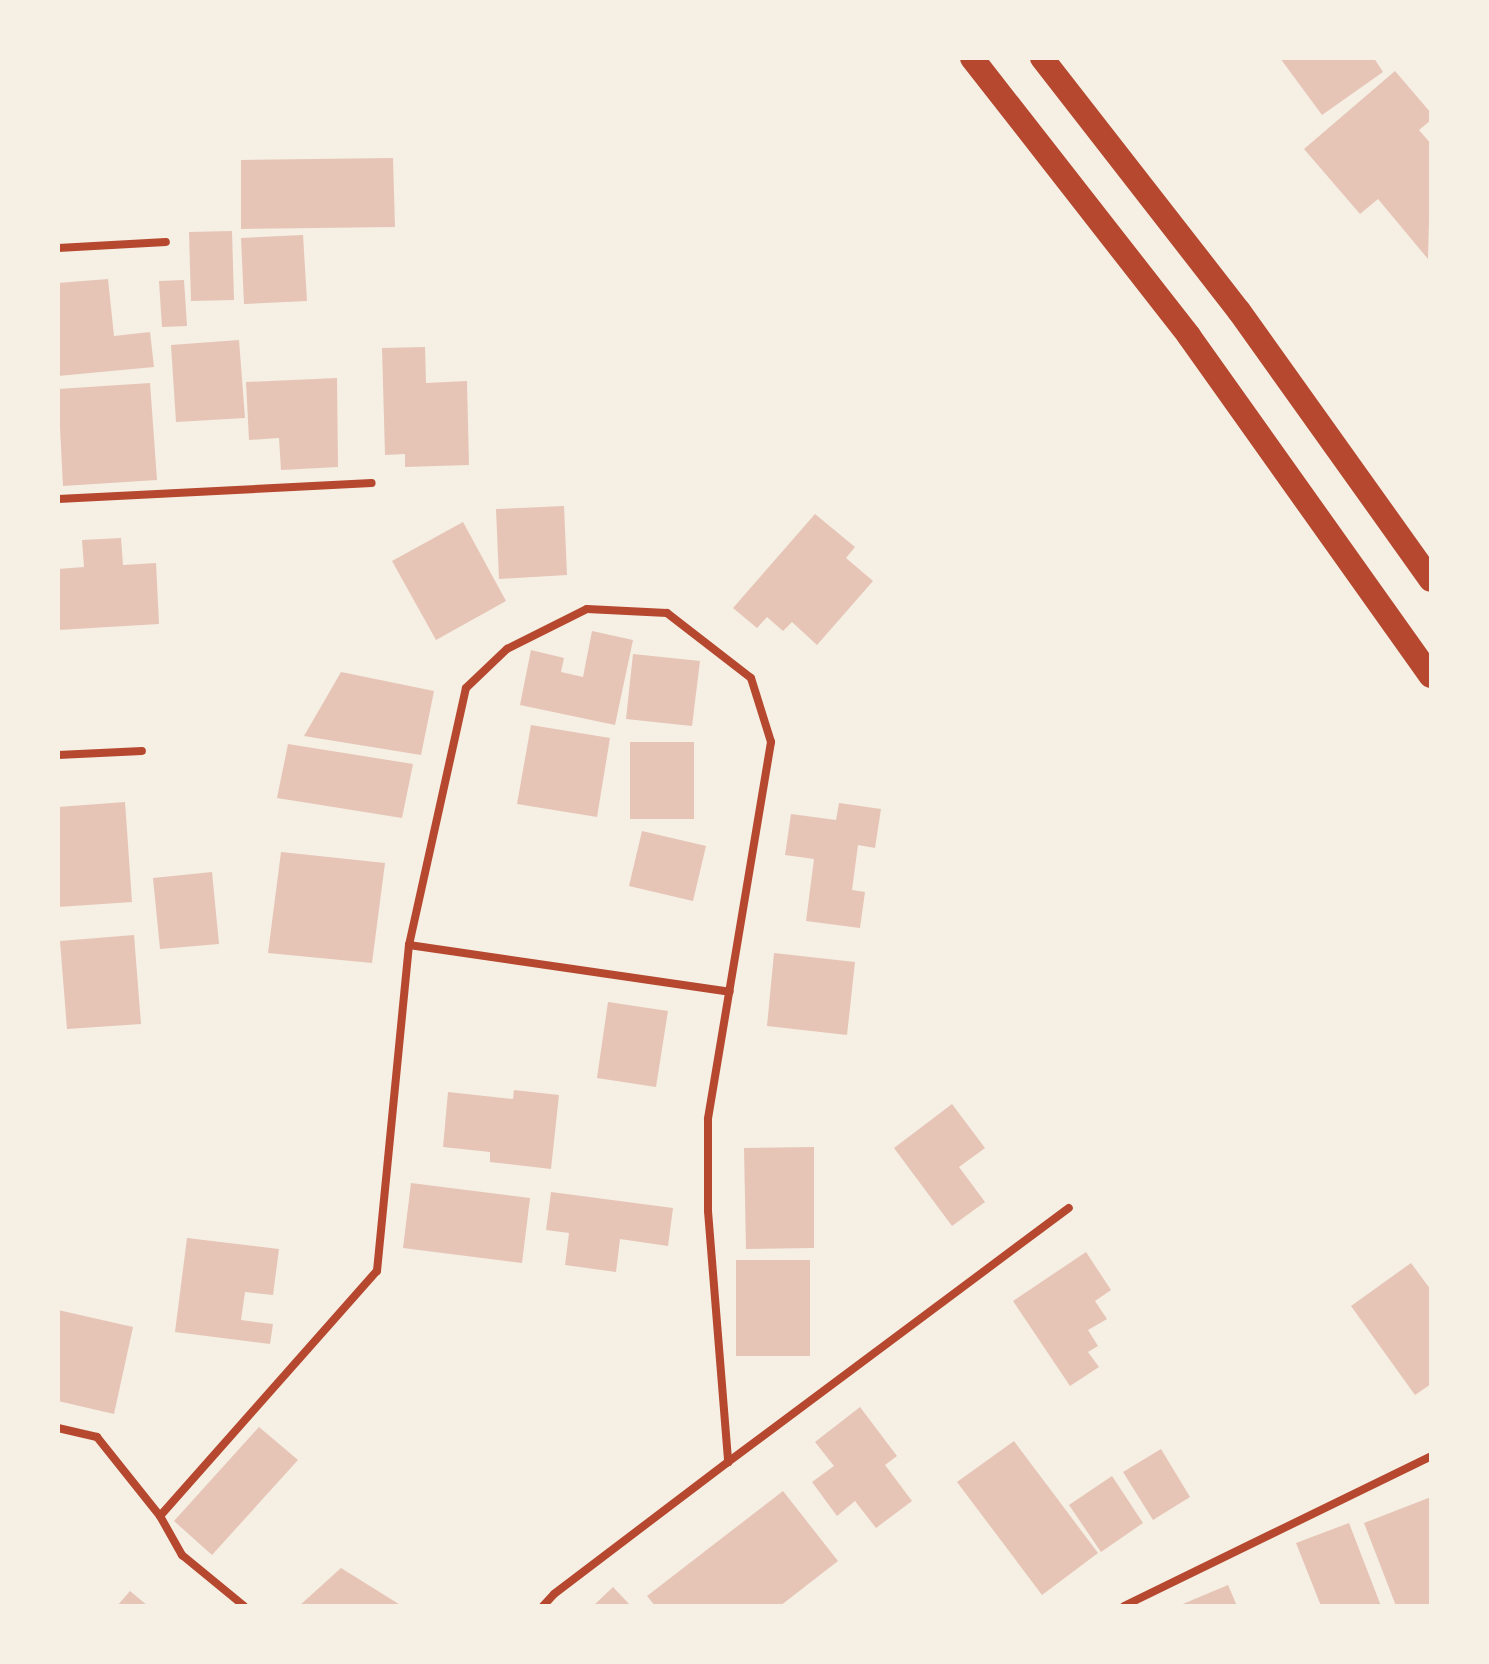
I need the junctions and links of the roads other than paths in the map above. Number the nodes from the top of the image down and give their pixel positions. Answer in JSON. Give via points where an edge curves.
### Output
{"nodes":[{"id":1,"x":972,"y":58,"type":"edge"},
{"id":2,"x":1042,"y":58,"type":"edge"},
{"id":3,"x":166,"y":242,"type":"dead end"},
{"id":4,"x":58,"y":248,"type":"edge"},
{"id":5,"x":372,"y":483,"type":"dead end"},
{"id":6,"x":58,"y":499,"type":"edge"},
{"id":7,"x":1431,"y":580,"type":"edge"},
{"id":8,"x":1431,"y":676,"type":"edge"},
{"id":9,"x":142,"y":751,"type":"dead end"},
{"id":10,"x":58,"y":755,"type":"edge"},
{"id":11,"x":409,"y":945,"type":"junction"},
{"id":12,"x":730,"y":992,"type":"junction"},
{"id":13,"x":1069,"y":1208,"type":"dead end"},
{"id":14,"x":58,"y":1428,"type":"edge"},
{"id":15,"x":1431,"y":1456,"type":"edge"},
{"id":16,"x":728,"y":1462,"type":"junction"},
{"id":17,"x":160,"y":1516,"type":"junction"},
{"id":18,"x":244,"y":1606,"type":"edge"},
{"id":19,"x":543,"y":1606,"type":"edge"},
{"id":20,"x":1124,"y":1606,"type":"edge"}],
"edges":[{"from":1,"to":8,"type":"highway","via":[[1189,336]]},
{"from":2,"to":7,"type":"highway","via":[[1239,311]]},
{"from":3,"to":4,"type":"street"},
{"from":5,"to":6,"type":"street"},
{"from":9,"to":10,"type":"street"},
{"from":11,"to":12,"type":"street"},
{"from":11,"to":12,"type":"street","via":[[466,688],[507,649],[587,609],[667,613],[751,678],[771,742]]},
{"from":11,"to":17,"type":"street","via":[[377,1271]]},
{"from":12,"to":16,"type":"street","via":[[708,1119],[708,1211]]},
{"from":13,"to":16,"type":"street"},
{"from":14,"to":17,"type":"street","via":[[97,1437]]},
{"from":15,"to":20,"type":"street"},
{"from":16,"to":19,"type":"street"},
{"from":17,"to":18,"type":"street","via":[[182,1555]]}]}
